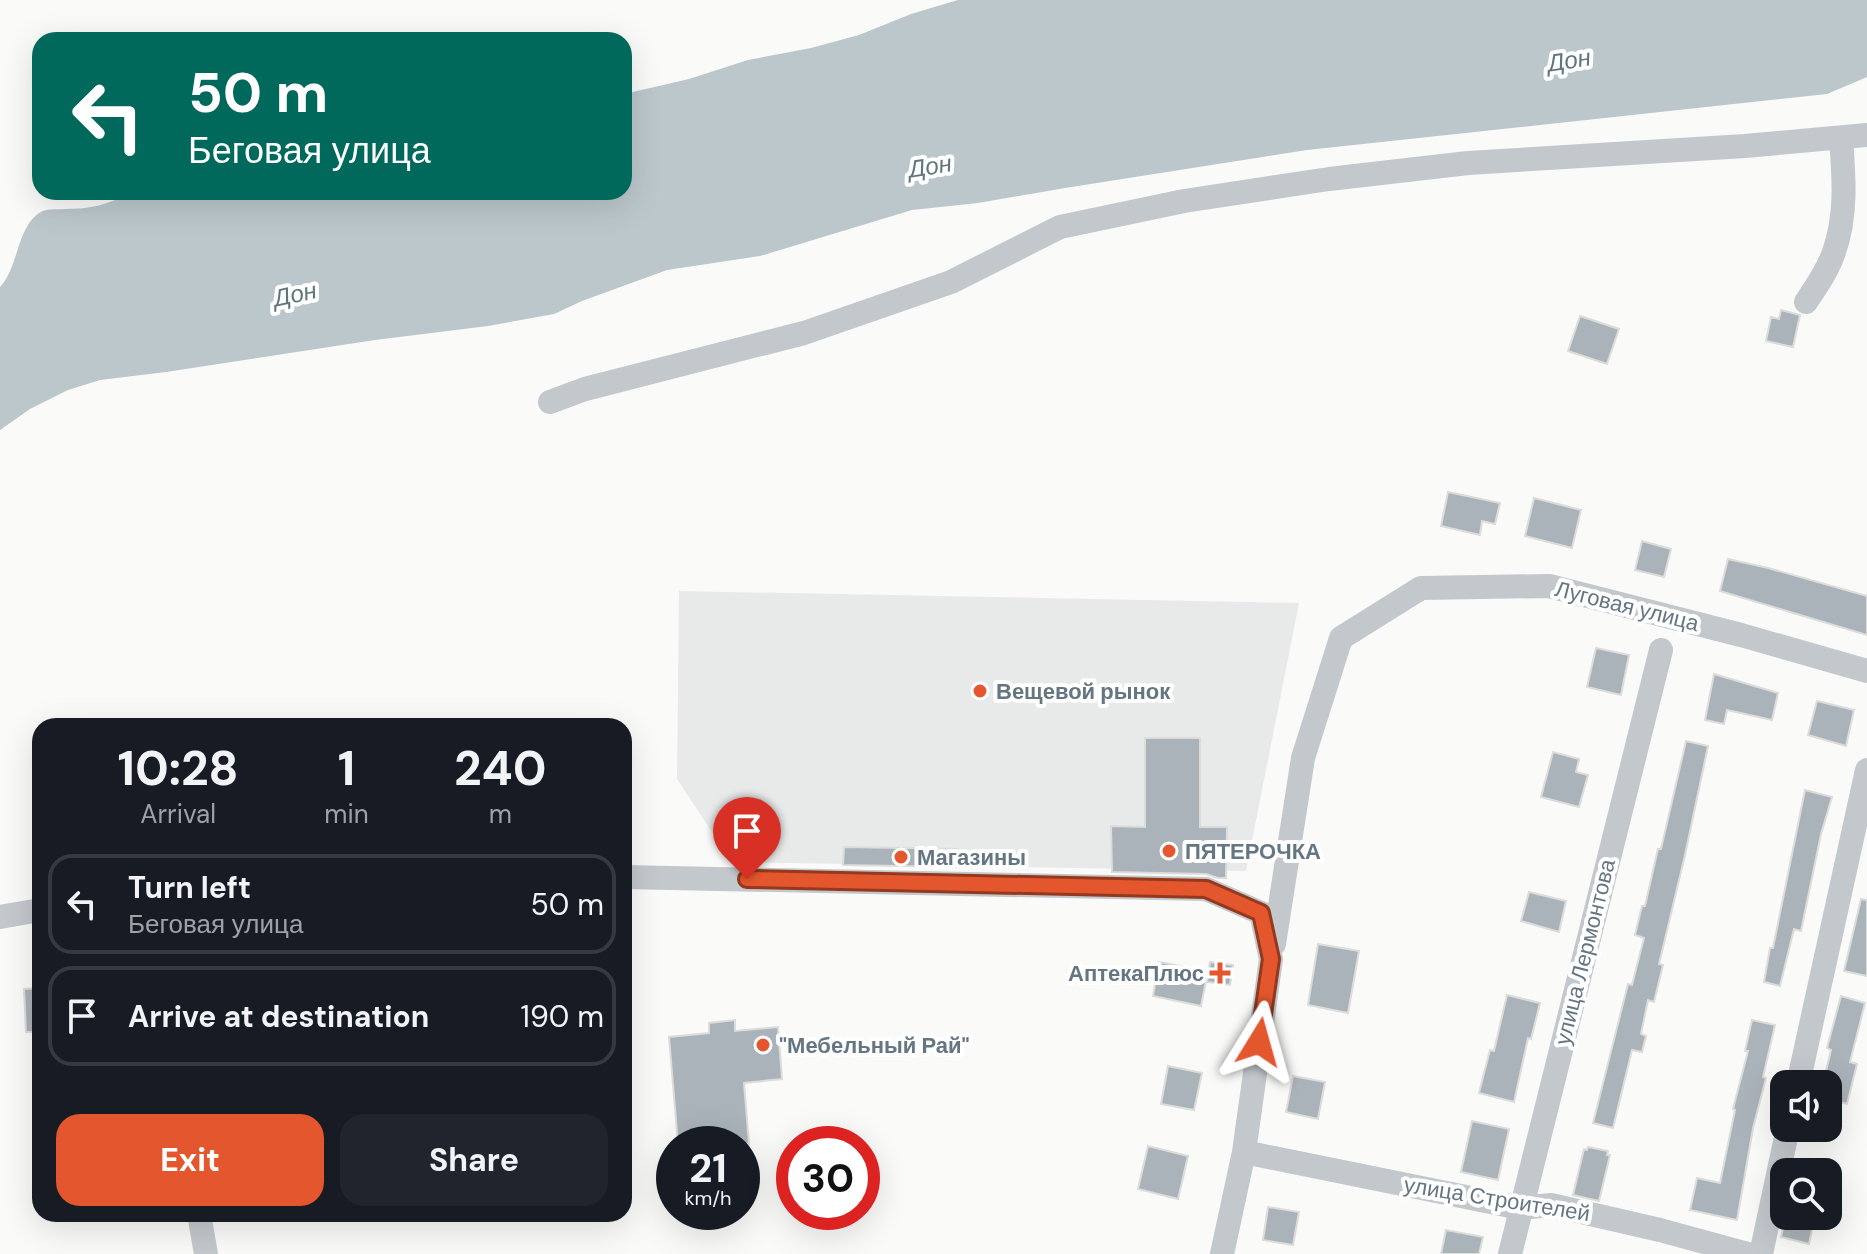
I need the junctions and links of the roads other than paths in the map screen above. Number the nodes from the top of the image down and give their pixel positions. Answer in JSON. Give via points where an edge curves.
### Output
{"nodes":[{"id":1,"x":1867,"y":135,"type":"edge"},
{"id":2,"x":1841,"y":138,"type":"junction"},
{"id":3,"x":1806,"y":302,"type":"dead end"},
{"id":4,"x":550,"y":402,"type":"dead end"},
{"id":5,"x":1661,"y":650,"type":"dead end"},
{"id":6,"x":1867,"y":671,"type":"edge"},
{"id":7,"x":1867,"y":770,"type":"edge"},
{"id":8,"x":632,"y":877,"type":"edge"},
{"id":9,"x":32,"y":911,"type":"edge"},
{"id":10,"x":0,"y":917,"type":"edge"},
{"id":11,"x":1271,"y":959,"type":"junction"},
{"id":12,"x":1801,"y":1070,"type":"edge"},
{"id":13,"x":1785,"y":1142,"type":"edge"},
{"id":14,"x":1244,"y":1152,"type":"junction"},
{"id":15,"x":1520,"y":1208,"type":"junction"},
{"id":16,"x":200,"y":1222,"type":"edge"},
{"id":17,"x":206,"y":1254,"type":"edge"},
{"id":18,"x":1222,"y":1254,"type":"edge"},
{"id":19,"x":1510,"y":1254,"type":"edge"},
{"id":20,"x":1748,"y":1254,"type":"edge"},
{"id":21,"x":1761,"y":1254,"type":"edge"}],
"edges":[{"from":1,"to":2,"type":"street"},
{"from":2,"to":3,"type":"street","via":[[1845,187],[1834,253]]},
{"from":2,"to":4,"type":"street","via":[[1468,163],[1184,201],[1060,227],[951,282],[804,333]]},
{"from":5,"to":15,"type":"street","name":"улица Лермонтова"},
{"from":6,"to":11,"type":"street","name":"Луговая улица","via":[[1549,586],[1421,588],[1341,638],[1303,758]]},
{"from":7,"to":12,"type":"street"},
{"from":8,"to":11,"type":"street","via":[[1206,889],[1261,913]]},
{"from":9,"to":10,"type":"street"},
{"from":11,"to":14,"type":"street","name":"Луговая улица"},
{"from":13,"to":21,"type":"street"},
{"from":14,"to":15,"type":"street","name":"улица Строителей"},
{"from":14,"to":18,"type":"street","name":"Луговая улица"},
{"from":15,"to":19,"type":"street","name":"улица Лермонтова"},
{"from":15,"to":20,"type":"street","name":"улица Строителей","via":[[1551,1205]]},
{"from":16,"to":17,"type":"street"}]}
